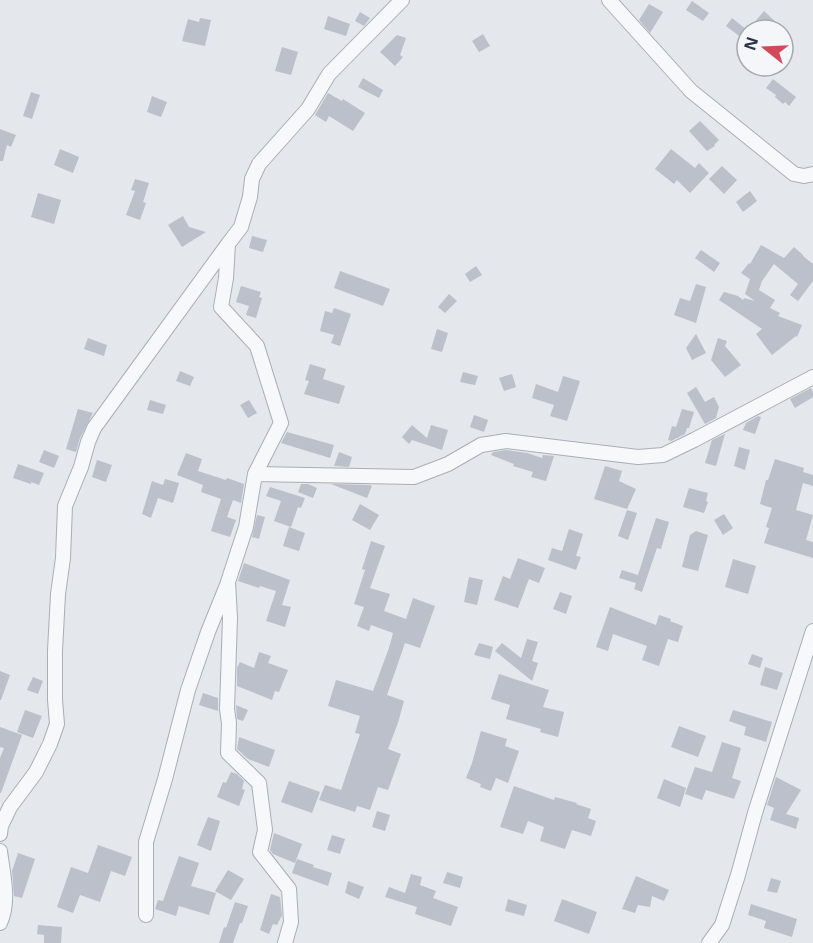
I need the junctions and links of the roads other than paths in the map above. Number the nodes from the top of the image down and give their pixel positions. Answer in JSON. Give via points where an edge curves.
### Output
{"nodes":[{"id":1,"x":402,"y":0,"type":"edge"},
{"id":2,"x":609,"y":0,"type":"edge"},
{"id":3,"x":813,"y":174,"type":"edge"},
{"id":4,"x":228,"y":244,"type":"junction"},
{"id":5,"x":813,"y":377,"type":"edge"},
{"id":6,"x":255,"y":474,"type":"junction"},
{"id":7,"x":228,"y":582,"type":"junction"},
{"id":8,"x":813,"y":631,"type":"edge"},
{"id":9,"x":0,"y":834,"type":"edge"},
{"id":10,"x":0,"y":851,"type":"edge"},
{"id":11,"x":146,"y":915,"type":"dead end"},
{"id":12,"x":0,"y":923,"type":"edge"},
{"id":13,"x":285,"y":943,"type":"edge"},
{"id":14,"x":709,"y":943,"type":"edge"}],
"edges":[{"from":1,"to":4,"type":"street","via":[[329,75],[308,109],[259,164],[241,227]]},
{"from":2,"to":3,"type":"street","via":[[691,91],[794,174]]},
{"from":4,"to":6,"type":"street","via":[[221,307],[257,346],[281,423]]},
{"from":4,"to":9,"type":"street","via":[[94,428],[88,442],[65,506],[55,651],[57,724],[36,772],[10,807]]},
{"from":5,"to":6,"type":"street","via":[[663,455],[638,457],[506,441],[481,445],[414,477]]},
{"from":6,"to":7,"type":"street","via":[[246,526]]},
{"from":7,"to":11,"type":"street","via":[[188,690],[146,842]]},
{"from":7,"to":13,"type":"street","via":[[228,753],[259,783],[266,830],[260,852],[289,889],[291,922]]},
{"from":8,"to":14,"type":"street","via":[[722,926]]},
{"from":10,"to":12,"type":"street","via":[[5,912]]}]}
